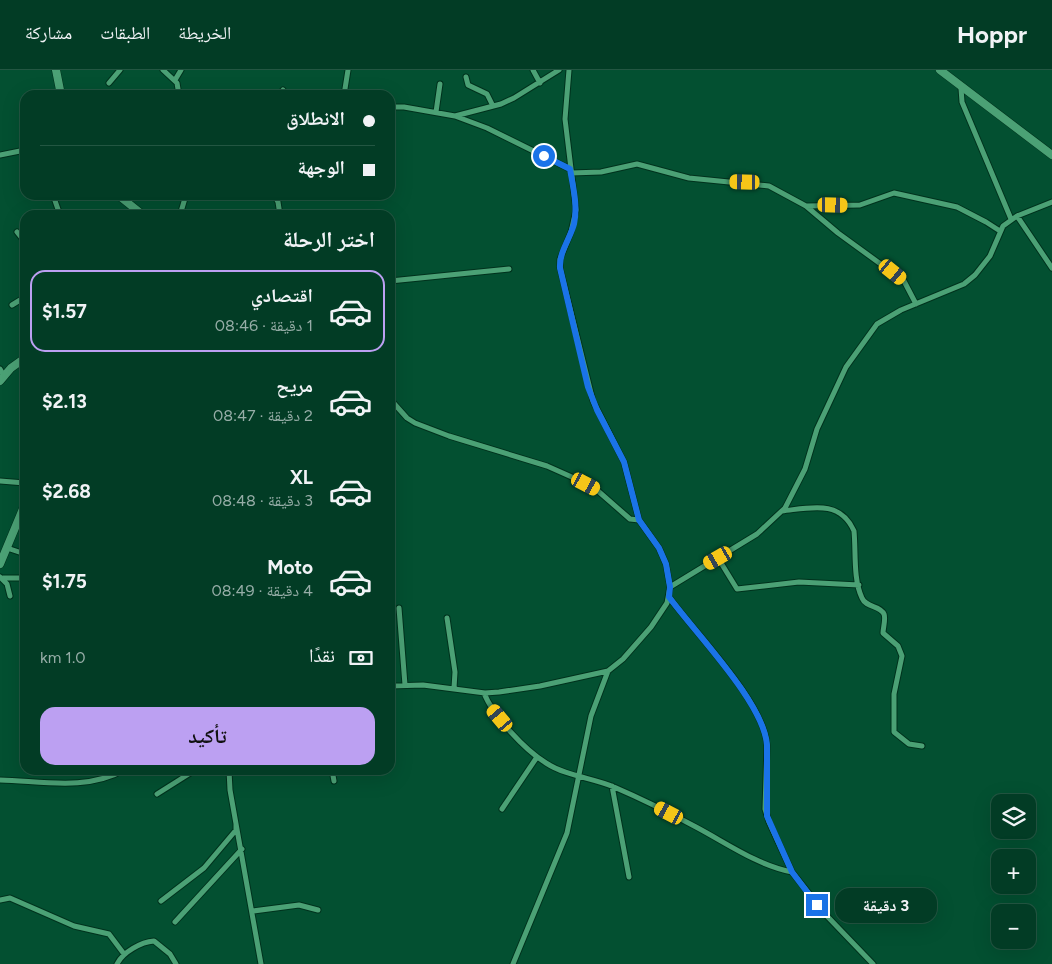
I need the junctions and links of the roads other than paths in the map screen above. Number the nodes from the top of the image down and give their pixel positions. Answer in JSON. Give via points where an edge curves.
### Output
{"nodes":[{"id":1,"x":56,"y":70,"type":"edge"},
{"id":2,"x":120,"y":70,"type":"edge"},
{"id":3,"x":162,"y":70,"type":"edge"},
{"id":4,"x":181,"y":70,"type":"edge"},
{"id":5,"x":348,"y":70,"type":"edge"},
{"id":6,"x":533,"y":70,"type":"edge"},
{"id":7,"x":559,"y":70,"type":"edge"},
{"id":8,"x":569,"y":70,"type":"edge"},
{"id":9,"x":940,"y":70,"type":"edge"},
{"id":10,"x":466,"y":77,"type":"dead end"},
{"id":11,"x":175,"y":80,"type":"junction"},
{"id":12,"x":109,"y":83,"type":"dead end"},
{"id":13,"x":540,"y":83,"type":"junction"},
{"id":14,"x":440,"y":84,"type":"dead end"},
{"id":15,"x":961,"y":88,"type":"junction"},
{"id":16,"x":59,"y":90,"type":"edge"},
{"id":17,"x":179,"y":90,"type":"edge"},
{"id":18,"x":345,"y":90,"type":"edge"},
{"id":19,"x":493,"y":106,"type":"junction"},
{"id":20,"x":395,"y":108,"type":"edge"},
{"id":21,"x":436,"y":112,"type":"junction"},
{"id":22,"x":455,"y":116,"type":"junction"},
{"id":23,"x":20,"y":151,"type":"edge"},
{"id":24,"x":0,"y":155,"type":"edge"},
{"id":25,"x":1052,"y":155,"type":"edge"},
{"id":26,"x":571,"y":171,"type":"junction"},
{"id":27,"x":126,"y":200,"type":"edge"},
{"id":28,"x":1052,"y":202,"type":"edge"},
{"id":29,"x":806,"y":206,"type":"junction"},
{"id":30,"x":137,"y":210,"type":"edge"},
{"id":31,"x":1017,"y":216,"type":"junction"},
{"id":32,"x":1011,"y":219,"type":"junction"},
{"id":33,"x":1000,"y":231,"type":"junction"},
{"id":34,"x":17,"y":232,"type":"dead end"},
{"id":35,"x":20,"y":236,"type":"edge"},
{"id":36,"x":1052,"y":268,"type":"edge"},
{"id":37,"x":509,"y":269,"type":"dead end"},
{"id":38,"x":395,"y":280,"type":"edge"},
{"id":39,"x":20,"y":301,"type":"edge"},
{"id":40,"x":916,"y":304,"type":"junction"},
{"id":41,"x":12,"y":305,"type":"dead end"},
{"id":42,"x":20,"y":361,"type":"edge"},
{"id":43,"x":1,"y":375,"type":"edge"},
{"id":44,"x":395,"y":406,"type":"edge"},
{"id":45,"x":0,"y":481,"type":"edge"},
{"id":46,"x":20,"y":483,"type":"edge"},
{"id":47,"x":782,"y":511,"type":"junction"},
{"id":48,"x":20,"y":516,"type":"edge"},
{"id":49,"x":639,"y":520,"type":"junction"},
{"id":50,"x":7,"y":548,"type":"junction"},
{"id":51,"x":20,"y":552,"type":"edge"},
{"id":52,"x":718,"y":558,"type":"junction"},
{"id":53,"x":0,"y":564,"type":"edge"},
{"id":54,"x":1,"y":577,"type":"edge"},
{"id":55,"x":20,"y":578,"type":"edge"},
{"id":56,"x":859,"y":585,"type":"junction"},
{"id":57,"x":670,"y":587,"type":"junction"},
{"id":58,"x":10,"y":596,"type":"dead end"},
{"id":59,"x":669,"y":597,"type":"junction"},
{"id":60,"x":399,"y":608,"type":"dead end"},
{"id":61,"x":447,"y":618,"type":"dead end"},
{"id":62,"x":608,"y":671,"type":"junction"},
{"id":63,"x":405,"y":685,"type":"junction"},
{"id":64,"x":395,"y":686,"type":"edge"},
{"id":65,"x":454,"y":688,"type":"junction"},
{"id":66,"x":484,"y":693,"type":"junction"},
{"id":67,"x":922,"y":746,"type":"dead end"},
{"id":68,"x":537,"y":756,"type":"junction"},
{"id":69,"x":112,"y":775,"type":"edge"},
{"id":70,"x":187,"y":775,"type":"edge"},
{"id":71,"x":229,"y":775,"type":"edge"},
{"id":72,"x":333,"y":775,"type":"edge"},
{"id":73,"x":580,"y":775,"type":"junction"},
{"id":74,"x":0,"y":780,"type":"edge"},
{"id":75,"x":334,"y":781,"type":"dead end"},
{"id":76,"x":612,"y":786,"type":"junction"},
{"id":77,"x":157,"y":794,"type":"dead end"},
{"id":78,"x":502,"y":809,"type":"dead end"},
{"id":79,"x":237,"y":821,"type":"junction"},
{"id":80,"x":242,"y":849,"type":"junction"},
{"id":81,"x":792,"y":872,"type":"junction"},
{"id":82,"x":630,"y":876,"type":"dead end"},
{"id":83,"x":0,"y":900,"type":"edge"},
{"id":84,"x":161,"y":901,"type":"dead end"},
{"id":85,"x":318,"y":910,"type":"dead end"},
{"id":86,"x":252,"y":912,"type":"junction"},
{"id":87,"x":175,"y":922,"type":"dead end"},
{"id":88,"x":124,"y":954,"type":"junction"},
{"id":89,"x":117,"y":964,"type":"edge"},
{"id":90,"x":176,"y":964,"type":"edge"},
{"id":91,"x":261,"y":964,"type":"edge"},
{"id":92,"x":514,"y":964,"type":"edge"},
{"id":93,"x":873,"y":964,"type":"edge"}],
"edges":[{"from":1,"to":16,"type":"street"},
{"from":2,"to":12,"type":"street"},
{"from":3,"to":11,"type":"street"},
{"from":4,"to":11,"type":"street"},
{"from":5,"to":18,"type":"street"},
{"from":6,"to":13,"type":"street"},
{"from":7,"to":13,"type":"street"},
{"from":8,"to":26,"type":"street","via":[[565,119]]},
{"from":9,"to":15,"type":"street"},
{"from":10,"to":19,"type":"street","via":[[468,85],[487,94]]},
{"from":11,"to":17,"type":"street"},
{"from":13,"to":19,"type":"street"},
{"from":14,"to":21,"type":"street"},
{"from":15,"to":25,"type":"street"},
{"from":15,"to":32,"type":"street","via":[[962,102]]},
{"from":19,"to":22,"type":"street"},
{"from":20,"to":21,"type":"street"},
{"from":21,"to":22,"type":"street"},
{"from":22,"to":26,"type":"street","via":[[487,128]]},
{"from":23,"to":24,"type":"street"},
{"from":26,"to":29,"type":"street","via":[[601,172],[637,164],[689,178],[769,186]]},
{"from":26,"to":49,"type":"street","via":[[576,210],[560,268],[588,387],[624,462]]},
{"from":27,"to":30,"type":"street"},
{"from":28,"to":31,"type":"street"},
{"from":29,"to":33,"type":"street","via":[[860,205],[894,193],[957,207]]},
{"from":29,"to":40,"type":"street","via":[[904,281]]},
{"from":31,"to":32,"type":"street"},
{"from":31,"to":36,"type":"street"},
{"from":32,"to":33,"type":"street"},
{"from":33,"to":40,"type":"street","via":[[994,250],[975,275],[964,284]]},
{"from":34,"to":35,"type":"street"},
{"from":37,"to":38,"type":"street"},
{"from":39,"to":41,"type":"street"},
{"from":40,"to":47,"type":"street","via":[[877,324],[853,356],[817,429],[805,469]]},
{"from":42,"to":43,"type":"street"},
{"from":44,"to":49,"type":"street","via":[[415,423],[574,478],[598,490],[630,519]]},
{"from":45,"to":46,"type":"street"},
{"from":47,"to":52,"type":"street","via":[[757,534]]},
{"from":47,"to":56,"type":"street","via":[[825,507],[848,521],[854,531]]},
{"from":48,"to":50,"type":"street"},
{"from":49,"to":57,"type":"street","via":[[659,548]]},
{"from":50,"to":51,"type":"street"},
{"from":50,"to":53,"type":"street"},
{"from":52,"to":56,"type":"street","via":[[736,589],[798,582]]},
{"from":52,"to":57,"type":"street"},
{"from":54,"to":55,"type":"street"},
{"from":54,"to":58,"type":"street"},
{"from":56,"to":67,"type":"street","via":[[864,602],[884,614],[883,633],[898,646],[902,656],[894,694],[894,732],[909,744]]},
{"from":57,"to":59,"type":"street"},
{"from":59,"to":62,"type":"street","via":[[651,627]]},
{"from":59,"to":81,"type":"street","via":[[760,719],[767,745],[765,809]]},
{"from":60,"to":63,"type":"street"},
{"from":61,"to":65,"type":"street","via":[[455,672]]},
{"from":62,"to":66,"type":"street"},
{"from":62,"to":73,"type":"street","via":[[591,716]]},
{"from":63,"to":64,"type":"street"},
{"from":63,"to":65,"type":"street"},
{"from":65,"to":66,"type":"street"},
{"from":66,"to":68,"type":"street","via":[[500,718]]},
{"from":68,"to":73,"type":"street","via":[[558,769]]},
{"from":68,"to":78,"type":"street"},
{"from":69,"to":74,"type":"street","via":[[101,780],[69,783]]},
{"from":70,"to":77,"type":"street"},
{"from":71,"to":79,"type":"street"},
{"from":72,"to":75,"type":"street"},
{"from":73,"to":76,"type":"street"},
{"from":73,"to":92,"type":"street","via":[[567,833]]},
{"from":76,"to":81,"type":"street","via":[[698,828],[744,855]]},
{"from":76,"to":82,"type":"street"},
{"from":79,"to":80,"type":"street"},
{"from":79,"to":84,"type":"street","via":[[236,830],[204,868]]},
{"from":80,"to":86,"type":"street"},
{"from":80,"to":87,"type":"street"},
{"from":81,"to":93,"type":"street","via":[[826,915]]},
{"from":83,"to":88,"type":"street","via":[[10,898],[74,926],[105,932],[112,936]]},
{"from":85,"to":86,"type":"street","via":[[299,906]]},
{"from":86,"to":91,"type":"street"},
{"from":88,"to":89,"type":"street"},
{"from":88,"to":90,"type":"street","via":[[154,942],[170,954]]}]}
